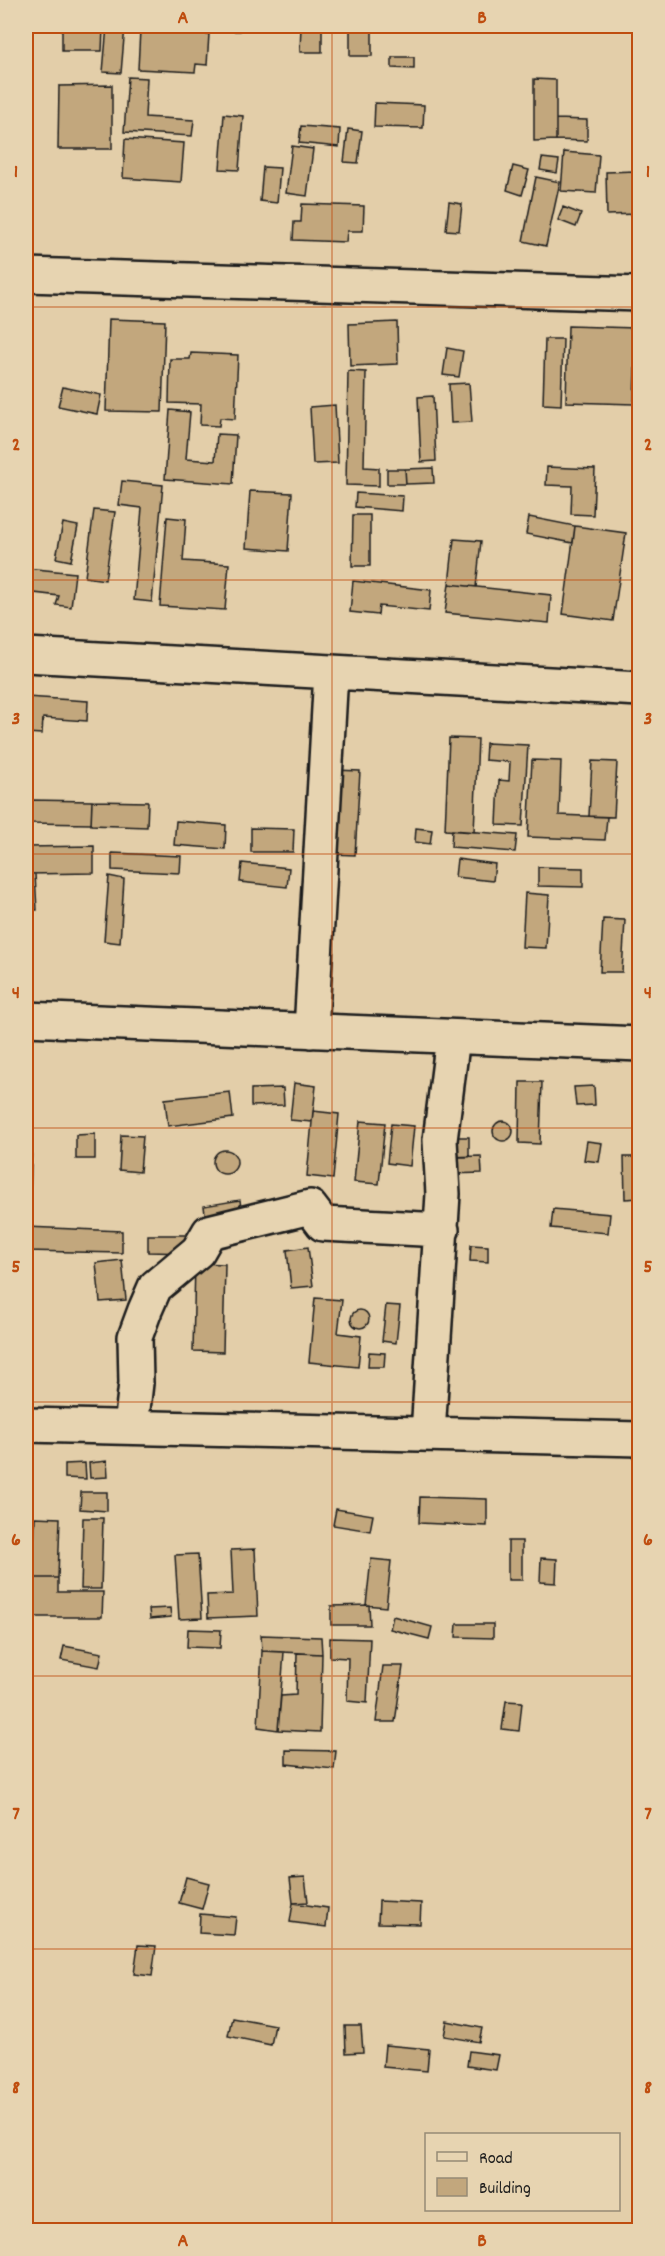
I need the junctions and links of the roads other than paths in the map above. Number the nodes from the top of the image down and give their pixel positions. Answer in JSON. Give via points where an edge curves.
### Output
{"nodes":[{"id":1,"x":26,"y":274,"type":"edge"},
{"id":2,"x":639,"y":294,"type":"edge"},
{"id":3,"x":26,"y":655,"type":"edge"},
{"id":4,"x":331,"y":672,"type":"junction"},
{"id":5,"x":639,"y":689,"type":"edge"},
{"id":6,"x":26,"y":1019,"type":"edge"},
{"id":7,"x":311,"y":1031,"type":"junction"},
{"id":8,"x":453,"y":1037,"type":"junction"},
{"id":9,"x":639,"y":1044,"type":"edge"},
{"id":10,"x":442,"y":1230,"type":"junction"},
{"id":11,"x":26,"y":1425,"type":"edge"},
{"id":12,"x":131,"y":1427,"type":"junction"},
{"id":13,"x":428,"y":1434,"type":"junction"},
{"id":14,"x":639,"y":1439,"type":"edge"}],
"edges":[{"from":1,"to":2,"type":"street"},
{"from":3,"to":4,"type":"street"},
{"from":4,"to":5,"type":"street"},
{"from":4,"to":7,"type":"street"},
{"from":6,"to":7,"type":"street"},
{"from":7,"to":8,"type":"street"},
{"from":8,"to":9,"type":"street"},
{"from":8,"to":10,"type":"street","via":[[440,1140]]},
{"from":10,"to":12,"type":"street","via":[[323,1224],[310,1207],[209,1232],[198,1251],[155,1287],[145,1310],[135,1337],[136,1383]]},
{"from":10,"to":13,"type":"street"},
{"from":11,"to":12,"type":"street"},
{"from":12,"to":13,"type":"street"},
{"from":13,"to":14,"type":"street"}]}
